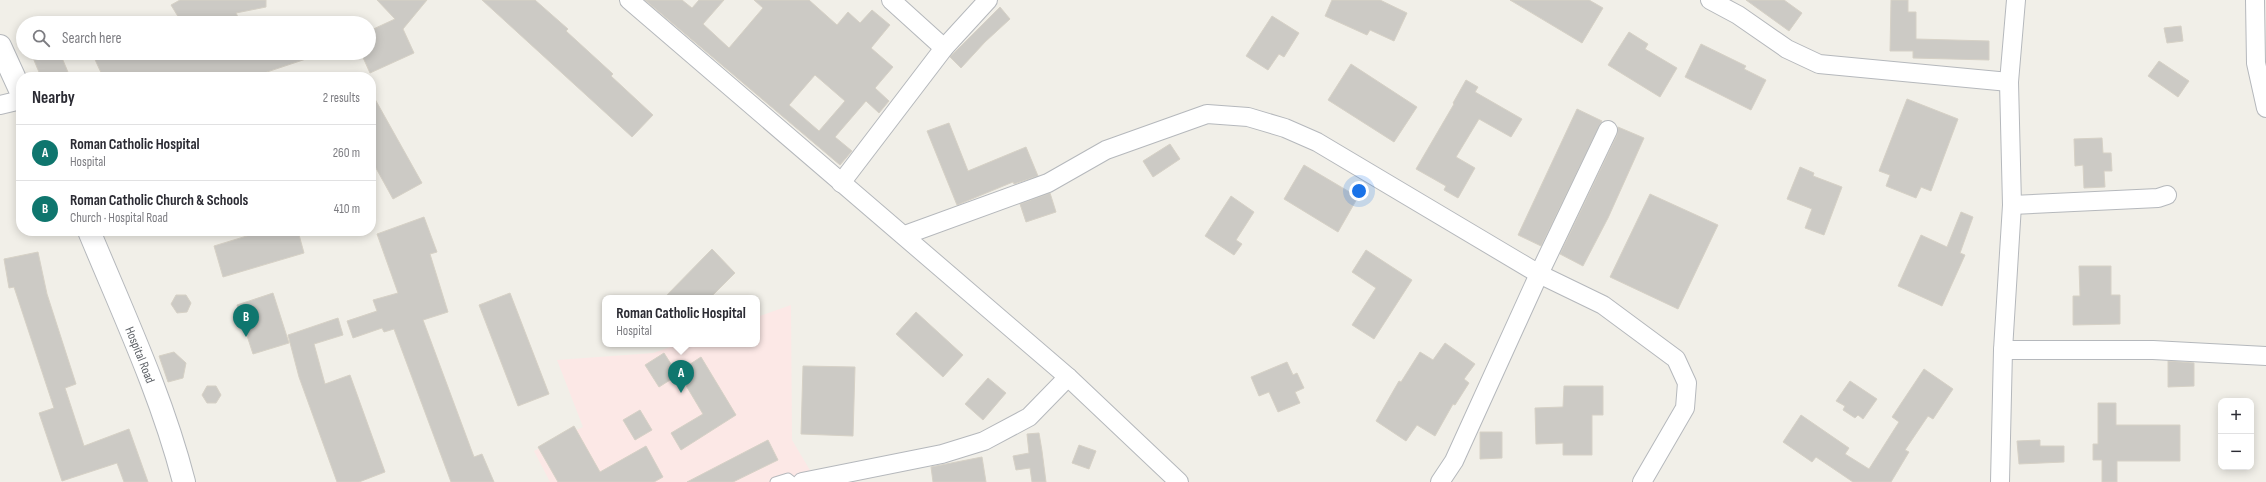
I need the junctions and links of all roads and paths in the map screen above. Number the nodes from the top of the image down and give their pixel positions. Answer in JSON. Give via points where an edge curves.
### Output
{"nodes":[{"id":1,"x":629,"y":0,"type":"edge"},
{"id":2,"x":891,"y":0,"type":"edge"},
{"id":3,"x":988,"y":0,"type":"edge"},
{"id":4,"x":1710,"y":0,"type":"edge"},
{"id":5,"x":2016,"y":0,"type":"edge"},
{"id":6,"x":2255,"y":0,"type":"edge"},
{"id":7,"x":0,"y":46,"type":"edge"},
{"id":8,"x":944,"y":48,"type":"junction"},
{"id":9,"x":16,"y":81,"type":"edge"},
{"id":10,"x":2009,"y":82,"type":"junction"},
{"id":11,"x":16,"y":101,"type":"edge"},
{"id":12,"x":0,"y":105,"type":"edge"},
{"id":13,"x":2266,"y":108,"type":"edge"},
{"id":14,"x":1608,"y":130,"type":"dead end"},
{"id":15,"x":841,"y":183,"type":"junction"},
{"id":16,"x":2167,"y":195,"type":"dead end"},
{"id":17,"x":2012,"y":205,"type":"junction"},
{"id":18,"x":905,"y":235,"type":"junction"},
{"id":19,"x":92,"y":236,"type":"edge"},
{"id":20,"x":1539,"y":274,"type":"junction"},
{"id":21,"x":2003,"y":350,"type":"junction"},
{"id":22,"x":2266,"y":356,"type":"edge"},
{"id":23,"x":1068,"y":377,"type":"junction"},
{"id":24,"x":184,"y":482,"type":"edge"},
{"id":25,"x":775,"y":482,"type":"edge"},
{"id":26,"x":793,"y":482,"type":"edge"},
{"id":27,"x":802,"y":482,"type":"edge"},
{"id":28,"x":1179,"y":482,"type":"edge"},
{"id":29,"x":1440,"y":482,"type":"edge"},
{"id":30,"x":1642,"y":482,"type":"edge"},
{"id":31,"x":2000,"y":482,"type":"edge"}],
"edges":[{"from":1,"to":15,"type":"street"},
{"from":2,"to":8,"type":"street"},
{"from":3,"to":8,"type":"street"},
{"from":4,"to":10,"type":"street","via":[[1738,15],[1787,49],[1819,64]]},
{"from":5,"to":10,"type":"street"},
{"from":6,"to":13,"type":"street","via":[[2256,63]]},
{"from":7,"to":9,"type":"street"},
{"from":8,"to":15,"type":"street"},
{"from":10,"to":17,"type":"street"},
{"from":11,"to":12,"type":"street"},
{"from":14,"to":20,"type":"street"},
{"from":15,"to":18,"type":"street"},
{"from":16,"to":17,"type":"street","via":[[2158,198]]},
{"from":17,"to":21,"type":"street"},
{"from":18,"to":20,"type":"street","via":[[1048,184],[1106,150],[1207,114],[1248,117],[1285,128],[1317,142]]},
{"from":18,"to":23,"type":"street"},
{"from":19,"to":24,"type":"street","name":"Hospital Road","via":[[144,365]]},
{"from":20,"to":29,"type":"street","via":[[1454,461]]},
{"from":20,"to":30,"type":"street","via":[[1603,305],[1676,359],[1688,383],[1685,408]]},
{"from":21,"to":22,"type":"street","via":[[2153,350]]},
{"from":21,"to":31,"type":"street"},
{"from":23,"to":27,"type":"street","via":[[1029,417],[984,441],[942,454]]},
{"from":23,"to":28,"type":"street"},
{"from":25,"to":26,"type":"lane","via":[[788,478]]}]}
